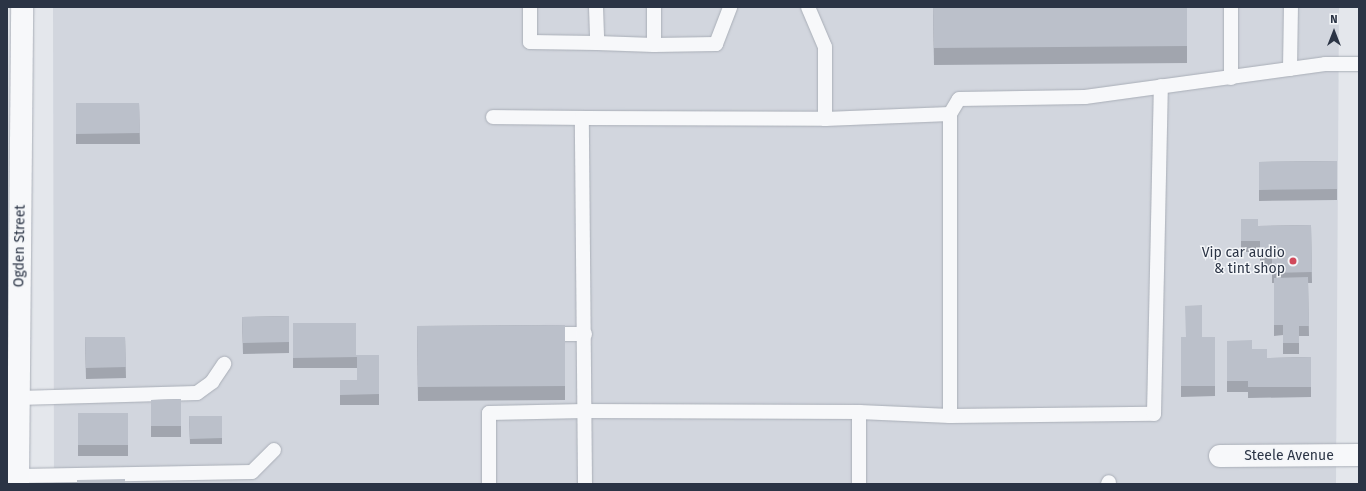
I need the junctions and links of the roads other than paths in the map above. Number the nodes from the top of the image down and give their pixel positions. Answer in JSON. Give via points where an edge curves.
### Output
{"nodes":[{"id":1,"x":22,"y":7,"type":"edge"},
{"id":2,"x":530,"y":7,"type":"edge"},
{"id":3,"x":596,"y":7,"type":"edge"},
{"id":4,"x":654,"y":7,"type":"edge"},
{"id":5,"x":730,"y":7,"type":"edge"},
{"id":6,"x":808,"y":7,"type":"edge"},
{"id":7,"x":1231,"y":7,"type":"edge"},
{"id":8,"x":1291,"y":7,"type":"edge"},
{"id":9,"x":597,"y":43,"type":"junction"},
{"id":10,"x":654,"y":45,"type":"junction"},
{"id":11,"x":1359,"y":64,"type":"edge"},
{"id":12,"x":1290,"y":69,"type":"junction"},
{"id":13,"x":14,"y":73,"type":"edge"},
{"id":14,"x":1231,"y":78,"type":"junction"},
{"id":15,"x":1161,"y":86,"type":"junction"},
{"id":16,"x":950,"y":114,"type":"junction"},
{"id":17,"x":493,"y":117,"type":"dead end"},
{"id":18,"x":582,"y":118,"type":"junction"},
{"id":19,"x":825,"y":119,"type":"junction"},
{"id":20,"x":531,"y":334,"type":"edge"},
{"id":21,"x":584,"y":334,"type":"junction"},
{"id":22,"x":224,"y":364,"type":"dead end"},
{"id":23,"x":18,"y":398,"type":"junction"},
{"id":24,"x":585,"y":411,"type":"junction"},
{"id":25,"x":859,"y":412,"type":"junction"},
{"id":26,"x":950,"y":416,"type":"junction"},
{"id":27,"x":274,"y":450,"type":"dead end"},
{"id":28,"x":1359,"y":455,"type":"edge"},
{"id":29,"x":1220,"y":456,"type":"dead end"},
{"id":30,"x":18,"y":480,"type":"edge"},
{"id":31,"x":489,"y":484,"type":"edge"},
{"id":32,"x":585,"y":484,"type":"edge"},
{"id":33,"x":859,"y":484,"type":"edge"}],
"edges":[{"from":1,"to":13,"type":"street","name":"Ogden Street"},
{"from":2,"to":9,"type":"lane","via":[[530,42]]},
{"from":3,"to":9,"type":"lane"},
{"from":4,"to":10,"type":"lane"},
{"from":5,"to":10,"type":"lane","via":[[716,44]]},
{"from":6,"to":19,"type":"lane","via":[[825,47]]},
{"from":7,"to":14,"type":"lane"},
{"from":8,"to":12,"type":"lane"},
{"from":9,"to":10,"type":"lane"},
{"from":11,"to":12,"type":"lane"},
{"from":12,"to":14,"type":"lane"},
{"from":13,"to":23,"type":"street","name":"Ogden Street"},
{"from":14,"to":15,"type":"lane"},
{"from":15,"to":16,"type":"lane","via":[[1085,97],[959,99]]},
{"from":15,"to":26,"type":"lane","via":[[1154,414]]},
{"from":16,"to":19,"type":"lane"},
{"from":16,"to":26,"type":"lane"},
{"from":17,"to":18,"type":"lane"},
{"from":18,"to":19,"type":"lane"},
{"from":18,"to":21,"type":"lane"},
{"from":20,"to":21,"type":"lane"},
{"from":21,"to":24,"type":"lane"},
{"from":22,"to":23,"type":"lane","via":[[212,382],[198,393]]},
{"from":23,"to":30,"type":"street","name":"Ogden Street"},
{"from":24,"to":25,"type":"lane"},
{"from":24,"to":31,"type":"lane","via":[[489,413]]},
{"from":24,"to":32,"type":"lane"},
{"from":25,"to":26,"type":"lane"},
{"from":25,"to":33,"type":"lane"},
{"from":27,"to":30,"type":"lane","via":[[252,472]]},
{"from":28,"to":29,"type":"street","name":"Steele Avenue"}]}
